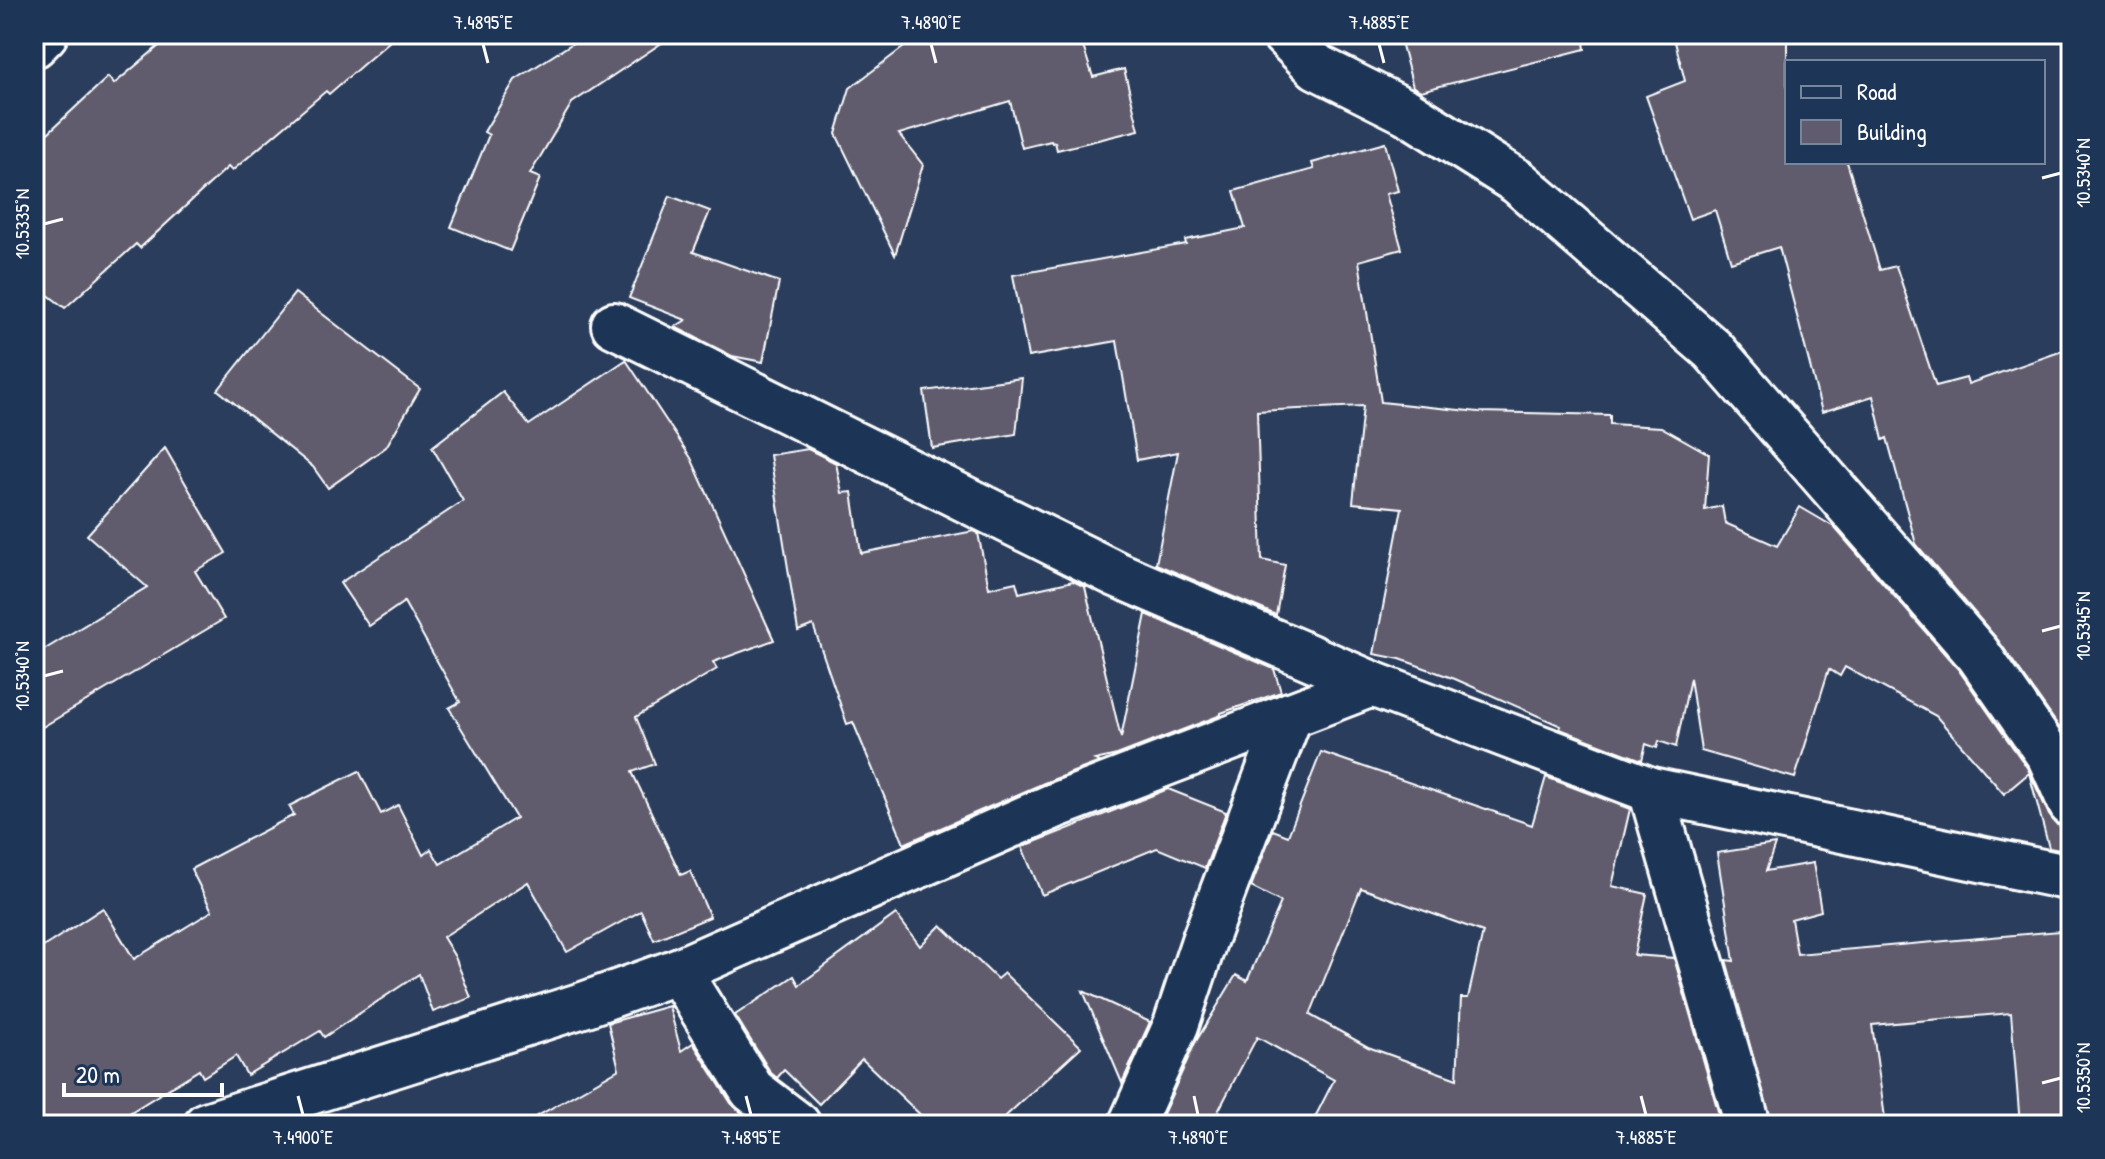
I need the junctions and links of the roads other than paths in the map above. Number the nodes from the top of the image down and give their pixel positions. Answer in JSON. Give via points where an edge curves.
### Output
{"nodes":[{"id":1,"x":45,"y":34,"type":"edge"},
{"id":2,"x":1284,"y":34,"type":"edge"},
{"id":3,"x":34,"y":45,"type":"edge"},
{"id":4,"x":614,"y":325,"type":"dead end"},
{"id":5,"x":1372,"y":684,"type":"junction"},
{"id":6,"x":1290,"y":715,"type":"junction"},
{"id":7,"x":1651,"y":790,"type":"junction"},
{"id":8,"x":2071,"y":804,"type":"edge"},
{"id":9,"x":2071,"y":878,"type":"edge"},
{"id":10,"x":678,"y":971,"type":"junction"},
{"id":11,"x":206,"y":1125,"type":"edge"},
{"id":12,"x":798,"y":1125,"type":"edge"},
{"id":13,"x":1131,"y":1125,"type":"edge"},
{"id":14,"x":1748,"y":1125,"type":"edge"}],
"edges":[{"from":1,"to":3,"type":"street"},
{"from":2,"to":8,"type":"street","via":[[1317,67],[1407,112],[1518,182],[1713,350],[1978,654],[2050,757]]},
{"from":4,"to":5,"type":"street","via":[[1116,574]]},
{"from":5,"to":6,"type":"street"},
{"from":5,"to":7,"type":"street"},
{"from":6,"to":10,"type":"street","via":[[1054,806]]},
{"from":6,"to":13,"type":"street","via":[[1176,1025]]},
{"from":7,"to":9,"type":"street"},
{"from":7,"to":14,"type":"street"},
{"from":10,"to":11,"type":"street"},
{"from":10,"to":12,"type":"street","via":[[752,1090]]}]}
